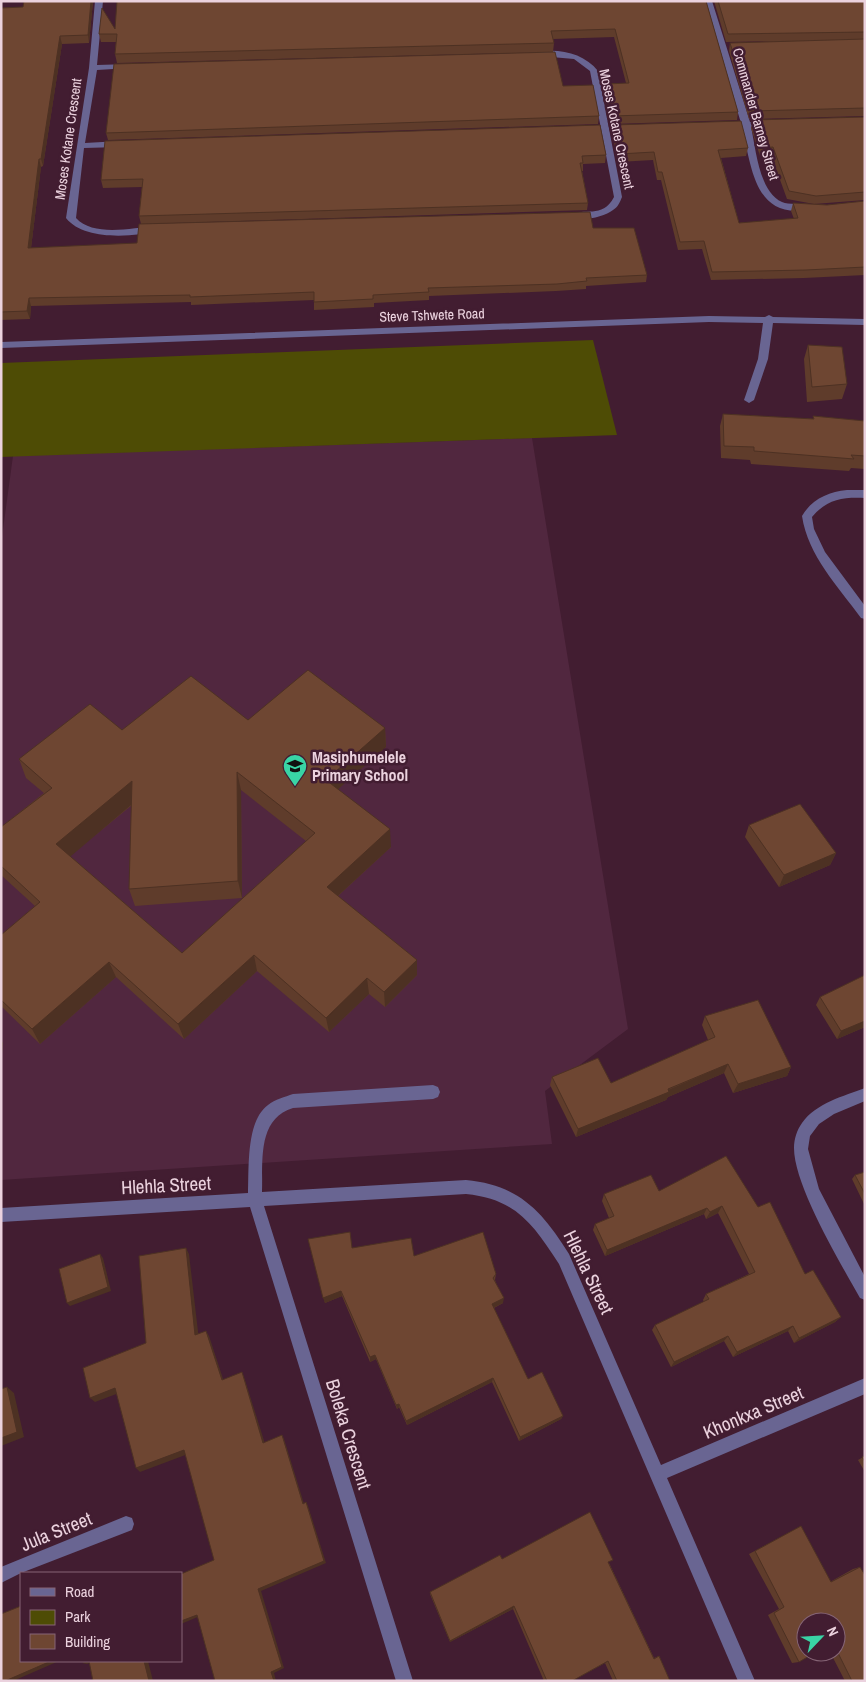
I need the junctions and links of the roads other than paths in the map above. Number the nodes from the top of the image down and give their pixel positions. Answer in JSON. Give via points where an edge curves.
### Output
{"nodes":[{"id":1,"x":99,"y":1,"type":"edge"},
{"id":2,"x":708,"y":1,"type":"edge"},
{"id":3,"x":722,"y":47,"type":"junction"},
{"id":4,"x":732,"y":47,"type":"edge"},
{"id":5,"x":534,"y":54,"type":"edge"},
{"id":6,"x":142,"y":66,"type":"edge"},
{"id":7,"x":92,"y":68,"type":"junction"},
{"id":8,"x":776,"y":124,"type":"edge"},
{"id":9,"x":746,"y":125,"type":"junction"},
{"id":10,"x":718,"y":126,"type":"edge"},
{"id":11,"x":129,"y":144,"type":"edge"},
{"id":12,"x":80,"y":146,"type":"junction"},
{"id":13,"x":816,"y":207,"type":"edge"},
{"id":14,"x":562,"y":216,"type":"edge"},
{"id":15,"x":164,"y":229,"type":"edge"},
{"id":16,"x":769,"y":318,"type":"junction"},
{"id":17,"x":865,"y":322,"type":"edge"},
{"id":18,"x":1,"y":345,"type":"edge"},
{"id":19,"x":749,"y":400,"type":"dead end"},
{"id":20,"x":865,"y":494,"type":"edge"},
{"id":21,"x":865,"y":615,"type":"edge"},
{"id":22,"x":434,"y":1092,"type":"dead end"},
{"id":23,"x":865,"y":1094,"type":"edge"},
{"id":24,"x":255,"y":1200,"type":"junction"},
{"id":25,"x":1,"y":1215,"type":"edge"},
{"id":26,"x":865,"y":1293,"type":"edge"},
{"id":27,"x":865,"y":1386,"type":"edge"},
{"id":28,"x":658,"y":1474,"type":"junction"},
{"id":29,"x":126,"y":1524,"type":"dead end"},
{"id":30,"x":1,"y":1574,"type":"edge"},
{"id":31,"x":405,"y":1681,"type":"edge"},
{"id":32,"x":747,"y":1681,"type":"edge"}],
"edges":[{"from":1,"to":7,"type":"street","name":"Moses Kotane Crescent"},
{"from":2,"to":3,"type":"street","name":"Commander Barney Street"},
{"from":3,"to":4,"type":"street"},
{"from":3,"to":9,"type":"street","name":"Commander Barney Street"},
{"from":5,"to":14,"type":"street","name":"Moses Kotane Crescent","via":[[571,55],[585,61],[594,71],[618,197],[616,204],[596,215]]},
{"from":6,"to":7,"type":"street","name":"Moses Kotane Crescent"},
{"from":7,"to":12,"type":"street","name":"Moses Kotane Crescent"},
{"from":8,"to":9,"type":"street"},
{"from":9,"to":10,"type":"street"},
{"from":9,"to":13,"type":"street","name":"Commander Barney Street","via":[[762,186],[768,196],[787,206]]},
{"from":11,"to":12,"type":"street"},
{"from":12,"to":15,"type":"street","name":"Moses Kotane Crescent","via":[[71,208],[74,224],[94,231]]},
{"from":16,"to":17,"type":"street","name":"Steve Tshwete Road"},
{"from":16,"to":18,"type":"street","name":"Steve Tshwete Road"},
{"from":16,"to":19,"type":"street","via":[[763,359]]},
{"from":20,"to":21,"type":"street","via":[[831,496],[820,501],[807,516],[807,528],[816,547]]},
{"from":22,"to":24,"type":"street","via":[[293,1101],[278,1106],[268,1113],[259,1134]]},
{"from":23,"to":26,"type":"street","via":[[836,1105],[814,1119],[802,1136],[800,1152],[808,1182]]},
{"from":24,"to":25,"type":"street","name":"Hlehla Street"},
{"from":24,"to":28,"type":"street","name":"Hlehla Street","via":[[466,1187],[497,1192],[522,1206],[545,1228],[564,1259]]},
{"from":24,"to":31,"type":"street","name":"Boleka Crescent"},
{"from":27,"to":28,"type":"street","name":"Khonkxa Street"},
{"from":28,"to":32,"type":"street","name":"Hlehla Street"},
{"from":29,"to":30,"type":"street","name":"Jula Street"}]}
